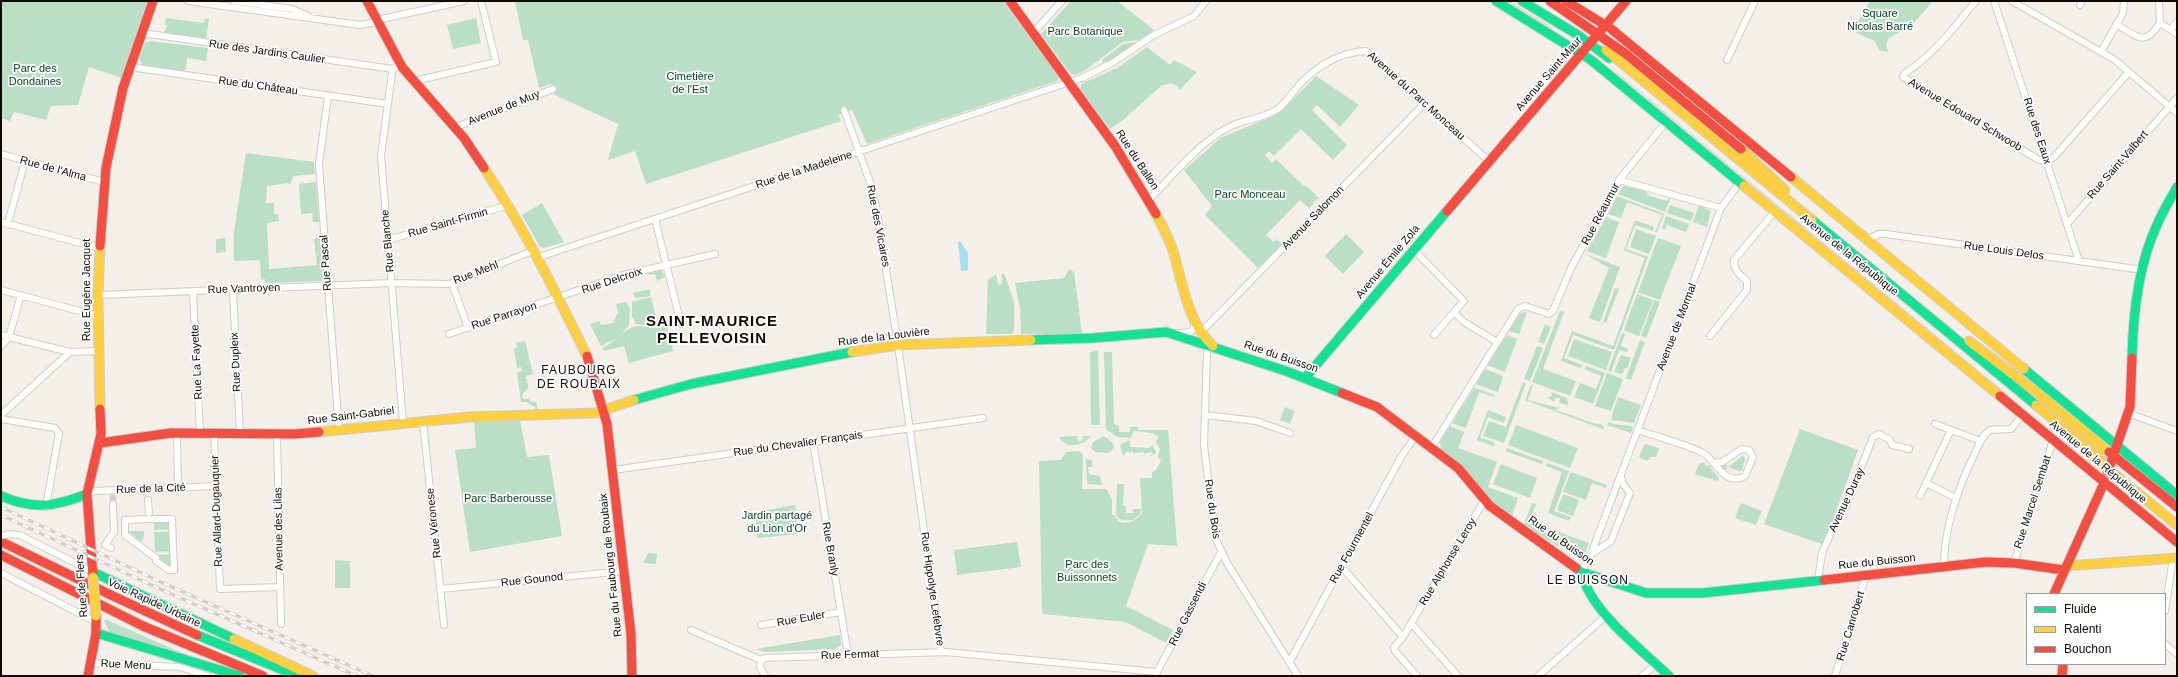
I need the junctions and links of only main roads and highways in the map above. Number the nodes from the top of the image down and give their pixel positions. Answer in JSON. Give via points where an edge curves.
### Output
{"nodes":[{"id":1,"x":153,"y":1,"type":"edge"},
{"id":2,"x":367,"y":1,"type":"edge"},
{"id":3,"x":1010,"y":1,"type":"edge"},
{"id":4,"x":1496,"y":1,"type":"edge"},
{"id":5,"x":1522,"y":1,"type":"edge"},
{"id":6,"x":1531,"y":1,"type":"edge"},
{"id":7,"x":1541,"y":1,"type":"edge"},
{"id":8,"x":1550,"y":1,"type":"edge"},
{"id":9,"x":1566,"y":1,"type":"edge"},
{"id":10,"x":1626,"y":1,"type":"edge"},
{"id":11,"x":1603,"y":29,"type":"junction"},
{"id":12,"x":1590,"y":44,"type":"junction"},
{"id":13,"x":1582,"y":54,"type":"junction"},
{"id":14,"x":1707,"y":133,"type":"junction"},
{"id":15,"x":1489,"y":161,"type":"joint"},
{"id":16,"x":2177,"y":187,"type":"edge"},
{"id":17,"x":1789,"y":194,"type":"junction"},
{"id":18,"x":1966,"y":343,"type":"junction"},
{"id":19,"x":1210,"y":346,"type":"junction"},
{"id":20,"x":1305,"y":378,"type":"junction"},
{"id":21,"x":602,"y":410,"type":"junction"},
{"id":22,"x":100,"y":443,"type":"junction"},
{"id":23,"x":2115,"y":450,"type":"junction"},
{"id":24,"x":2100,"y":454,"type":"tunnel mouth"},
{"id":25,"x":2108,"y":469,"type":"junction"},
{"id":26,"x":2104,"y":483,"type":"junction"},
{"id":27,"x":88,"y":494,"type":"junction"},
{"id":28,"x":2177,"y":495,"type":"edge"},
{"id":29,"x":1,"y":496,"type":"edge"},
{"id":30,"x":2177,"y":507,"type":"edge"},
{"id":31,"x":2177,"y":513,"type":"edge"},
{"id":32,"x":2177,"y":520,"type":"edge"},
{"id":33,"x":2177,"y":525,"type":"edge"},
{"id":34,"x":3,"y":540,"type":"edge"},
{"id":35,"x":2177,"y":542,"type":"edge"},
{"id":36,"x":1,"y":555,"type":"edge"},
{"id":37,"x":2175,"y":558,"type":"edge"},
{"id":38,"x":1,"y":562,"type":"edge"},
{"id":39,"x":2065,"y":568,"type":"junction"},
{"id":40,"x":1581,"y":572,"type":"junction"},
{"id":41,"x":93,"y":575,"type":"junction"},
{"id":42,"x":2054,"y":593,"type":"edge"},
{"id":43,"x":99,"y":606,"type":"junction"},
{"id":44,"x":96,"y":633,"type":"junction"},
{"id":45,"x":2063,"y":665,"type":"edge"},
{"id":46,"x":88,"y":676,"type":"edge"},
{"id":47,"x":240,"y":676,"type":"edge"},
{"id":48,"x":263,"y":676,"type":"edge"},
{"id":49,"x":298,"y":676,"type":"edge"},
{"id":50,"x":313,"y":676,"type":"edge"},
{"id":51,"x":632,"y":676,"type":"edge"},
{"id":52,"x":1670,"y":676,"type":"edge"},
{"id":53,"x":2062,"y":676,"type":"edge"}],
"edges":[{"from":1,"to":22,"type":"main road","name":"Rue Eugène Jacquet","via":[[122,93],[104,182],[98,295]]},
{"from":2,"to":21,"type":"main road","name":"Rue du Faubourg de Roubaix","via":[[397,67],[414,81],[479,158],[537,253],[583,350]]},
{"from":3,"to":19,"type":"main road","name":"Rue du Ballon","via":[[1117,149],[1149,200],[1172,247],[1192,314]]},
{"from":4,"to":13,"type":"main road","name":"Avenue de la République"},
{"from":5,"to":12,"type":"main road"},
{"from":6,"to":7,"type":"main road","via":[[1577,26]]},
{"from":8,"to":11,"type":"main road"},
{"from":9,"to":11,"type":"main road","name":"Avenue de la République"},
{"from":10,"to":11,"type":"main road","name":"Avenue Saint-Maur"},
{"from":11,"to":12,"type":"main road","name":"Avenue Saint-Maur"},
{"from":11,"to":17,"type":"main road"},
{"from":11,"to":23,"type":"main road","name":"Avenue de la République","via":[[1866,240]]},
{"from":12,"to":13,"type":"main road","name":"Avenue Saint-Maur"},
{"from":12,"to":14,"type":"main road","via":[[1682,118]]},
{"from":13,"to":15,"type":"main road","name":"Avenue Saint-Maur"},
{"from":13,"to":26,"type":"main road","name":"Avenue de la République"},
{"from":14,"to":17,"type":"main road","name":"Avenue de la République","via":[[1607,48]]},
{"from":14,"to":18,"type":"main road","name":"Avenue de la République"},
{"from":15,"to":20,"type":"main road","name":"Avenue Émile Zola"},
{"from":16,"to":23,"type":"main road","via":[[2156,226],[2143,270],[2133,325],[2132,390],[2128,413]]},
{"from":17,"to":18,"type":"main road","name":"Avenue de la République"},
{"from":18,"to":23,"type":"main road","via":[[2008,369]]},
{"from":18,"to":24,"type":"main road","name":"Avenue de la République"},
{"from":18,"to":25,"type":"main road","via":[[1996,376]]},
{"from":19,"to":20,"type":"main road","name":"Rue du Buisson"},
{"from":19,"to":21,"type":"main road","name":"Rue de la Louvière","via":[[1174,333],[1161,332],[1089,339],[1016,339],[898,345],[705,380]]},
{"from":20,"to":40,"type":"main road","name":"Rue du Buisson","via":[[1377,407],[1461,471],[1484,501]]},
{"from":21,"to":22,"type":"main road","name":"Rue Saint-Gabriel","via":[[423,420],[339,431],[277,434],[177,433]]},
{"from":21,"to":51,"type":"main road","name":"Rue du Faubourg de Roubaix","via":[[613,470],[631,634]]},
{"from":22,"to":27,"type":"main road","name":"Rue Eugène Jacquet"},
{"from":23,"to":25,"type":"main road"},
{"from":23,"to":28,"type":"main road","name":"Avenue de la République"},
{"from":23,"to":30,"type":"main road"},
{"from":25,"to":26,"type":"main road"},
{"from":25,"to":33,"type":"main road"},
{"from":26,"to":35,"type":"main road","name":"Avenue de la République"},
{"from":26,"to":39,"type":"main road"},
{"from":27,"to":29,"type":"main road","via":[[46,507],[21,505]]},
{"from":27,"to":41,"type":"main road","name":"Rue de Flers"},
{"from":31,"to":32,"type":"main road","name":"Avenue de la République","via":[[2121,471]]},
{"from":34,"to":49,"type":"main road","name":"Voie Rapide Urbaine","via":[[91,587],[173,626]]},
{"from":36,"to":43,"type":"main road"},
{"from":37,"to":39,"type":"main road","name":"Rue du Buisson"},
{"from":38,"to":43,"type":"main road"},
{"from":39,"to":40,"type":"main road","name":"Rue du Buisson","via":[[1986,562],[1711,592],[1668,594],[1641,592]]},
{"from":39,"to":42,"type":"main road"},
{"from":40,"to":52,"type":"main road","via":[[1582,581],[1588,592],[1607,615]]},
{"from":41,"to":44,"type":"main road","name":"Rue de Flers","bridge":true},
{"from":41,"to":50,"type":"main road"},
{"from":43,"to":48,"type":"main road","via":[[178,642]]},
{"from":44,"to":46,"type":"main road","name":"Rue de Flers"},
{"from":44,"to":47,"type":"main road"},
{"from":45,"to":53,"type":"main road"}]}
